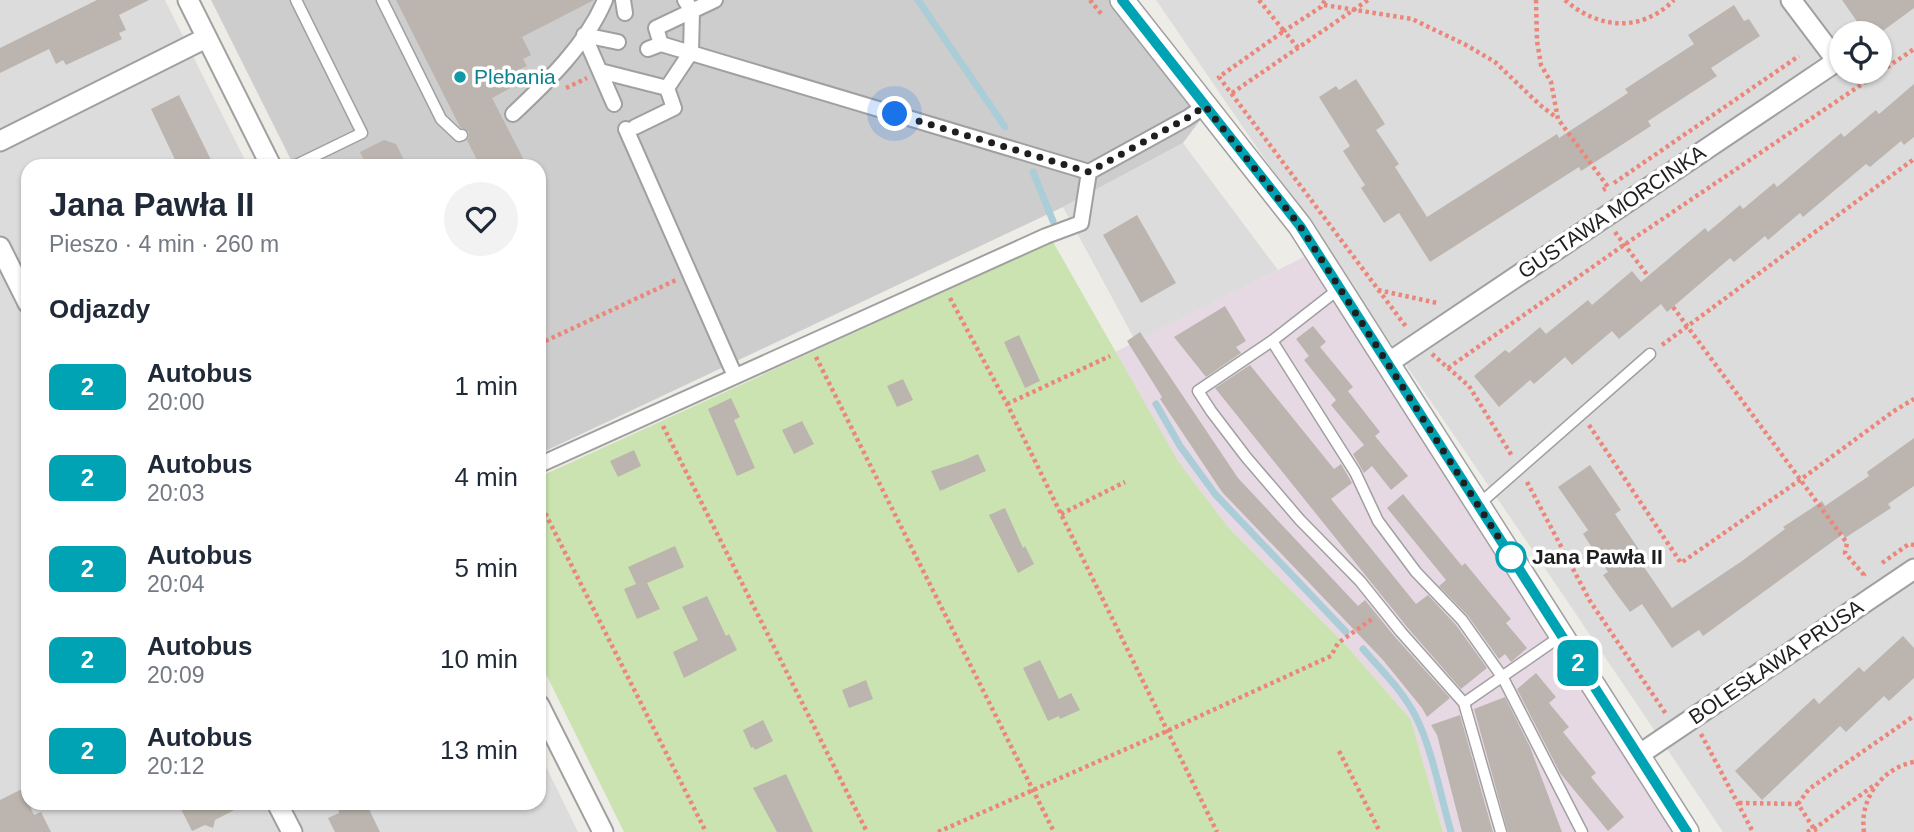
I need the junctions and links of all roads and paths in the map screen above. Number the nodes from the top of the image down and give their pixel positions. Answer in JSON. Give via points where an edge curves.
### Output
{"nodes":[{"id":1,"x":188,"y":0,"type":"edge"},
{"id":2,"x":296,"y":0,"type":"edge"},
{"id":3,"x":383,"y":0,"type":"edge"},
{"id":4,"x":605,"y":0,"type":"edge"},
{"id":5,"x":715,"y":0,"type":"edge"},
{"id":6,"x":1122,"y":0,"type":"edge"},
{"id":7,"x":1259,"y":0,"type":"edge"},
{"id":8,"x":1332,"y":0,"type":"edge"},
{"id":9,"x":1368,"y":0,"type":"edge"},
{"id":10,"x":1536,"y":0,"type":"edge"},
{"id":11,"x":1565,"y":0,"type":"edge"},
{"id":12,"x":1674,"y":0,"type":"edge"},
{"id":13,"x":1791,"y":0,"type":"edge"},
{"id":14,"x":1323,"y":4,"type":"edge"},
{"id":15,"x":688,"y":6,"type":"edge"},
{"id":16,"x":1354,"y":10,"type":"junction"},
{"id":17,"x":1284,"y":31,"type":"junction"},
{"id":18,"x":584,"y":35,"type":"junction"},
{"id":19,"x":206,"y":38,"type":"junction"},
{"id":20,"x":618,"y":42,"type":"dead end"},
{"id":21,"x":1298,"y":48,"type":"junction"},
{"id":22,"x":1914,"y":49,"type":"edge"},
{"id":23,"x":691,"y":52,"type":"junction"},
{"id":24,"x":1799,"y":56,"type":"dead end"},
{"id":25,"x":600,"y":71,"type":"junction"},
{"id":26,"x":667,"y":88,"type":"junction"},
{"id":27,"x":1232,"y":93,"type":"junction"},
{"id":28,"x":614,"y":104,"type":"dead end"},
{"id":29,"x":1205,"y":106,"type":"junction"},
{"id":30,"x":513,"y":114,"type":"dead end"},
{"id":31,"x":1558,"y":119,"type":"junction"},
{"id":32,"x":462,"y":135,"type":"dead end"},
{"id":33,"x":0,"y":141,"type":"edge"},
{"id":34,"x":267,"y":159,"type":"edge"},
{"id":35,"x":308,"y":159,"type":"edge"},
{"id":36,"x":1914,"y":159,"type":"edge"},
{"id":37,"x":1089,"y":172,"type":"junction"},
{"id":38,"x":1608,"y":187,"type":"junction"},
{"id":39,"x":1596,"y":195,"type":"dead end"},
{"id":40,"x":1605,"y":217,"type":"junction"},
{"id":41,"x":1624,"y":245,"type":"junction"},
{"id":42,"x":0,"y":247,"type":"edge"},
{"id":43,"x":690,"y":274,"type":"junction"},
{"id":44,"x":1648,"y":276,"type":"dead end"},
{"id":45,"x":942,"y":283,"type":"junction"},
{"id":46,"x":1340,"y":288,"type":"junction"},
{"id":47,"x":21,"y":289,"type":"edge"},
{"id":48,"x":1378,"y":290,"type":"junction"},
{"id":49,"x":1447,"y":296,"type":"dead end"},
{"id":50,"x":1673,"y":307,"type":"dead end"},
{"id":51,"x":1688,"y":326,"type":"junction"},
{"id":52,"x":546,"y":341,"type":"edge"},
{"id":53,"x":1272,"y":341,"type":"junction"},
{"id":54,"x":809,"y":343,"type":"junction"},
{"id":55,"x":1418,"y":343,"type":"junction"},
{"id":56,"x":1650,"y":354,"type":"joint"},
{"id":57,"x":1110,"y":356,"type":"dead end"},
{"id":58,"x":1388,"y":363,"type":"junction"},
{"id":59,"x":1448,"y":368,"type":"junction"},
{"id":60,"x":735,"y":376,"type":"junction"},
{"id":61,"x":1914,"y":399,"type":"edge"},
{"id":62,"x":1007,"y":404,"type":"junction"},
{"id":63,"x":656,"y":412,"type":"junction"},
{"id":64,"x":1582,"y":414,"type":"junction"},
{"id":65,"x":546,"y":463,"type":"edge"},
{"id":66,"x":1520,"y":469,"type":"junction"},
{"id":67,"x":1800,"y":480,"type":"junction"},
{"id":68,"x":1125,"y":482,"type":"dead end"},
{"id":69,"x":1478,"y":505,"type":"junction"},
{"id":70,"x":1061,"y":514,"type":"junction"},
{"id":71,"x":546,"y":515,"type":"edge"},
{"id":72,"x":1914,"y":569,"type":"edge"},
{"id":73,"x":1853,"y":583,"type":"dead end"},
{"id":74,"x":1384,"y":611,"type":"junction"},
{"id":75,"x":1561,"y":636,"type":"junction"},
{"id":76,"x":1503,"y":678,"type":"junction"},
{"id":77,"x":1464,"y":703,"type":"junction"},
{"id":78,"x":1914,"y":716,"type":"edge"},
{"id":79,"x":546,"y":719,"type":"edge"},
{"id":80,"x":1692,"y":719,"type":"junction"},
{"id":81,"x":1167,"y":731,"type":"junction"},
{"id":82,"x":1339,"y":751,"type":"dead end"},
{"id":83,"x":1637,"y":756,"type":"junction"},
{"id":84,"x":1914,"y":762,"type":"edge"},
{"id":85,"x":1877,"y":784,"type":"junction"},
{"id":86,"x":1033,"y":790,"type":"junction"},
{"id":87,"x":1738,"y":803,"type":"junction"},
{"id":88,"x":1798,"y":804,"type":"junction"},
{"id":89,"x":281,"y":810,"type":"edge"},
{"id":90,"x":1815,"y":830,"type":"edge"},
{"id":91,"x":292,"y":832,"type":"edge"},
{"id":92,"x":603,"y":832,"type":"edge"},
{"id":93,"x":706,"y":832,"type":"edge"},
{"id":94,"x":867,"y":832,"type":"edge"},
{"id":95,"x":938,"y":832,"type":"edge"},
{"id":96,"x":1054,"y":832,"type":"edge"},
{"id":97,"x":1217,"y":832,"type":"edge"},
{"id":98,"x":1380,"y":832,"type":"edge"},
{"id":99,"x":1501,"y":832,"type":"edge"},
{"id":100,"x":1582,"y":832,"type":"edge"},
{"id":101,"x":1687,"y":832,"type":"edge"},
{"id":102,"x":1753,"y":832,"type":"edge"},
{"id":103,"x":1807,"y":832,"type":"edge"},
{"id":104,"x":1864,"y":832,"type":"edge"}],
"edges":[{"from":1,"to":19,"type":"street"},
{"from":2,"to":35,"type":"lane","via":[[362,133]]},
{"from":3,"to":32,"type":"lane","via":[[441,120]]},
{"from":4,"to":18,"type":"street"},
{"from":5,"to":15,"type":"street"},
{"from":6,"to":29,"type":"street"},
{"from":7,"to":17,"type":"path"},
{"from":8,"to":14,"type":"path"},
{"from":9,"to":16,"type":"path"},
{"from":10,"to":31,"type":"path","via":[[1536,41]]},
{"from":11,"to":12,"type":"path","via":[[1580,13],[1602,22],[1625,24],[1650,17]]},
{"from":13,"to":40,"type":"street","name":"GUSTAWA MORCINKA","via":[[1836,61]]},
{"from":14,"to":16,"type":"path"},
{"from":14,"to":17,"type":"path"},
{"from":15,"to":23,"type":"street"},
{"from":15,"to":23,"type":"street","via":[[656,28],[654,46]]},
{"from":16,"to":21,"type":"path"},
{"from":16,"to":31,"type":"path","via":[[1412,19],[1466,45],[1495,61]]},
{"from":17,"to":21,"type":"path"},
{"from":17,"to":27,"type":"path","via":[[1219,77]]},
{"from":18,"to":20,"type":"street"},
{"from":18,"to":25,"type":"street"},
{"from":18,"to":30,"type":"street","via":[[557,72]]},
{"from":19,"to":33,"type":"street"},
{"from":19,"to":34,"type":"street"},
{"from":21,"to":27,"type":"path"},
{"from":22,"to":41,"type":"path"},
{"from":23,"to":26,"type":"street"},
{"from":23,"to":37,"type":"street"},
{"from":24,"to":38,"type":"path"},
{"from":25,"to":26,"type":"street"},
{"from":25,"to":28,"type":"street"},
{"from":26,"to":43,"type":"street","via":[[674,108],[630,128]]},
{"from":27,"to":48,"type":"path"},
{"from":29,"to":37,"type":"street"},
{"from":29,"to":46,"type":"street","via":[[1300,226]]},
{"from":31,"to":38,"type":"path"},
{"from":36,"to":51,"type":"path"},
{"from":37,"to":45,"type":"street","via":[[1081,223]]},
{"from":38,"to":39,"type":"path"},
{"from":40,"to":41,"type":"path"},
{"from":40,"to":55,"type":"street","name":"GUSTAWA MORCINKA"},
{"from":41,"to":44,"type":"path"},
{"from":41,"to":59,"type":"path"},
{"from":42,"to":47,"type":"street"},
{"from":43,"to":52,"type":"path"},
{"from":43,"to":60,"type":"street"},
{"from":45,"to":54,"type":"street"},
{"from":45,"to":62,"type":"path"},
{"from":46,"to":53,"type":"lane"},
{"from":46,"to":58,"type":"street"},
{"from":48,"to":49,"type":"path","via":[[1436,304]]},
{"from":48,"to":55,"type":"path"},
{"from":50,"to":51,"type":"path"},
{"from":51,"to":56,"type":"path"},
{"from":51,"to":67,"type":"path"},
{"from":53,"to":74,"type":"lane","via":[[1198,390],[1246,457]]},
{"from":53,"to":76,"type":"lane","via":[[1355,472],[1378,521],[1416,572],[1462,620]]},
{"from":54,"to":60,"type":"street"},
{"from":54,"to":86,"type":"path"},
{"from":55,"to":58,"type":"street","name":"GUSTAWA MORCINKA"},
{"from":55,"to":59,"type":"path"},
{"from":56,"to":64,"type":"lane"},
{"from":57,"to":62,"type":"path"},
{"from":58,"to":69,"type":"street"},
{"from":59,"to":66,"type":"path","via":[[1469,386]]},
{"from":60,"to":63,"type":"street"},
{"from":61,"to":67,"type":"path"},
{"from":62,"to":70,"type":"path"},
{"from":63,"to":65,"type":"street"},
{"from":63,"to":94,"type":"path"},
{"from":64,"to":66,"type":"lane"},
{"from":64,"to":67,"type":"path","via":[[1681,563]]},
{"from":66,"to":69,"type":"lane"},
{"from":66,"to":80,"type":"path","via":[[1590,601],[1667,715],[1682,705]]},
{"from":67,"to":73,"type":"path","via":[[1847,543],[1845,553],[1864,575]]},
{"from":68,"to":70,"type":"path"},
{"from":69,"to":75,"type":"street"},
{"from":70,"to":81,"type":"path"},
{"from":71,"to":93,"type":"path"},
{"from":72,"to":80,"type":"street","name":"BOLESŁAWA PRUSA"},
{"from":74,"to":77,"type":"lane"},
{"from":74,"to":81,"type":"path","via":[[1338,643],[1331,656]]},
{"from":75,"to":76,"type":"lane"},
{"from":75,"to":83,"type":"street"},
{"from":76,"to":77,"type":"lane"},
{"from":76,"to":100,"type":"lane"},
{"from":77,"to":99,"type":"lane"},
{"from":78,"to":88,"type":"path","via":[[1810,789]]},
{"from":79,"to":92,"type":"street"},
{"from":80,"to":83,"type":"street","name":"BOLESŁAWA PRUSA"},
{"from":80,"to":87,"type":"path"},
{"from":81,"to":86,"type":"path"},
{"from":81,"to":97,"type":"path"},
{"from":82,"to":98,"type":"path"},
{"from":83,"to":101,"type":"street"},
{"from":84,"to":85,"type":"path","via":[[1897,767]]},
{"from":85,"to":90,"type":"path"},
{"from":85,"to":104,"type":"path","via":[[1864,811]]},
{"from":86,"to":95,"type":"path"},
{"from":86,"to":96,"type":"path"},
{"from":87,"to":88,"type":"path"},
{"from":87,"to":102,"type":"path"},
{"from":88,"to":90,"type":"path"},
{"from":89,"to":91,"type":"street"},
{"from":90,"to":103,"type":"path"}]}
